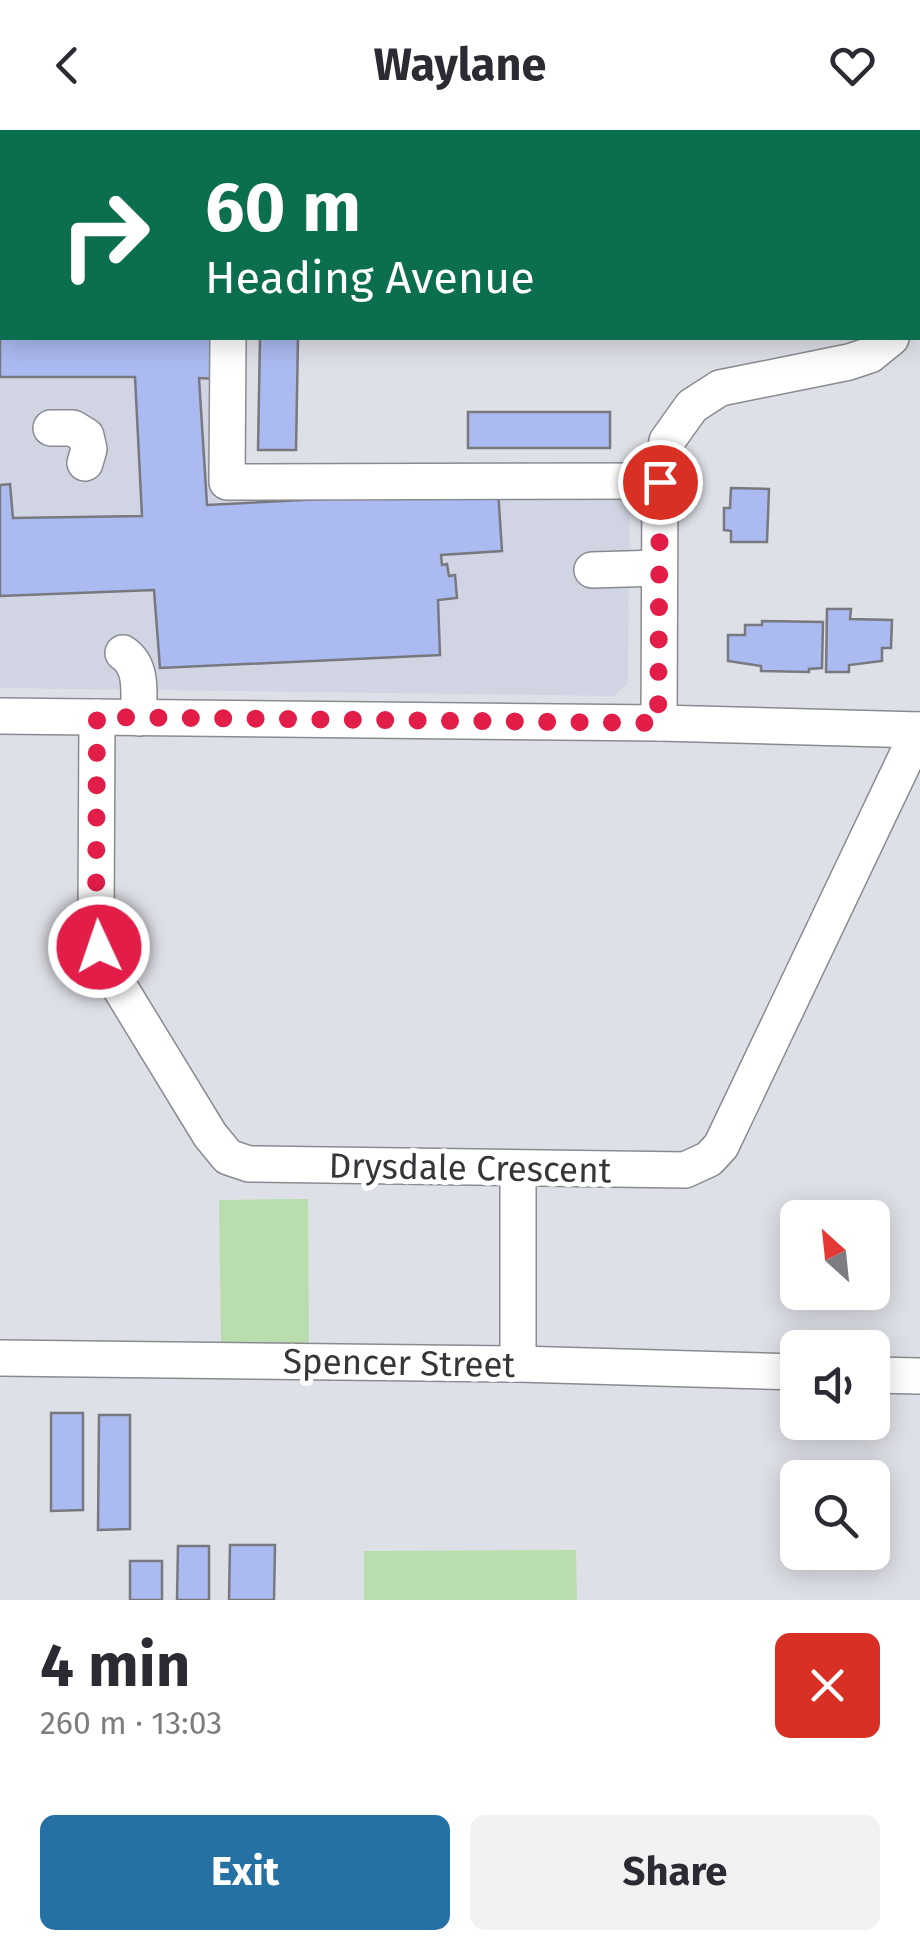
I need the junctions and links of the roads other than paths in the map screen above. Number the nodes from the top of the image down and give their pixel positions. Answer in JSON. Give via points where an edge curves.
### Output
{"nodes":[{"id":1,"x":228,"y":340,"type":"edge"},
{"id":2,"x":889,"y":340,"type":"edge"},
{"id":3,"x":51,"y":428,"type":"dead end"},
{"id":4,"x":85,"y":463,"type":"dead end"},
{"id":5,"x":660,"y":482,"type":"junction"},
{"id":6,"x":658,"y":568,"type":"junction"},
{"id":7,"x":592,"y":570,"type":"dead end"},
{"id":8,"x":123,"y":653,"type":"dead end"},
{"id":9,"x":0,"y":716,"type":"edge"},
{"id":10,"x":97,"y":717,"type":"junction"},
{"id":11,"x":139,"y":718,"type":"junction"},
{"id":12,"x":658,"y":723,"type":"junction"},
{"id":13,"x":919,"y":730,"type":"edge"},
{"id":14,"x":518,"y":1170,"type":"junction"},
{"id":15,"x":0,"y":1358,"type":"edge"},
{"id":16,"x":518,"y":1364,"type":"junction"},
{"id":17,"x":780,"y":1371,"type":"edge"},
{"id":18,"x":890,"y":1375,"type":"edge"},
{"id":19,"x":920,"y":1376,"type":"edge"}],
"edges":[{"from":1,"to":5,"type":"street","via":[[226,482]]},
{"from":2,"to":5,"type":"street","via":[[870,355],[720,388],[692,406],[667,441]]},
{"from":3,"to":4,"type":"street","via":[[86,436]]},
{"from":5,"to":6,"type":"street"},
{"from":6,"to":7,"type":"street"},
{"from":6,"to":12,"type":"street"},
{"from":8,"to":11,"type":"street","via":[[138,671]]},
{"from":9,"to":10,"type":"street"},
{"from":10,"to":11,"type":"street"},
{"from":10,"to":14,"type":"street","name":"Drysdale Crescent","via":[[99,947],[228,1157],[249,1164]]},
{"from":11,"to":12,"type":"street"},
{"from":12,"to":13,"type":"street"},
{"from":13,"to":14,"type":"street","name":"Drysdale Crescent","via":[[721,1146],[685,1170]]},
{"from":14,"to":16,"type":"street"},
{"from":15,"to":16,"type":"street","name":"Spencer Street"},
{"from":16,"to":17,"type":"street","name":"Spencer Street"},
{"from":18,"to":19,"type":"street"}]}
